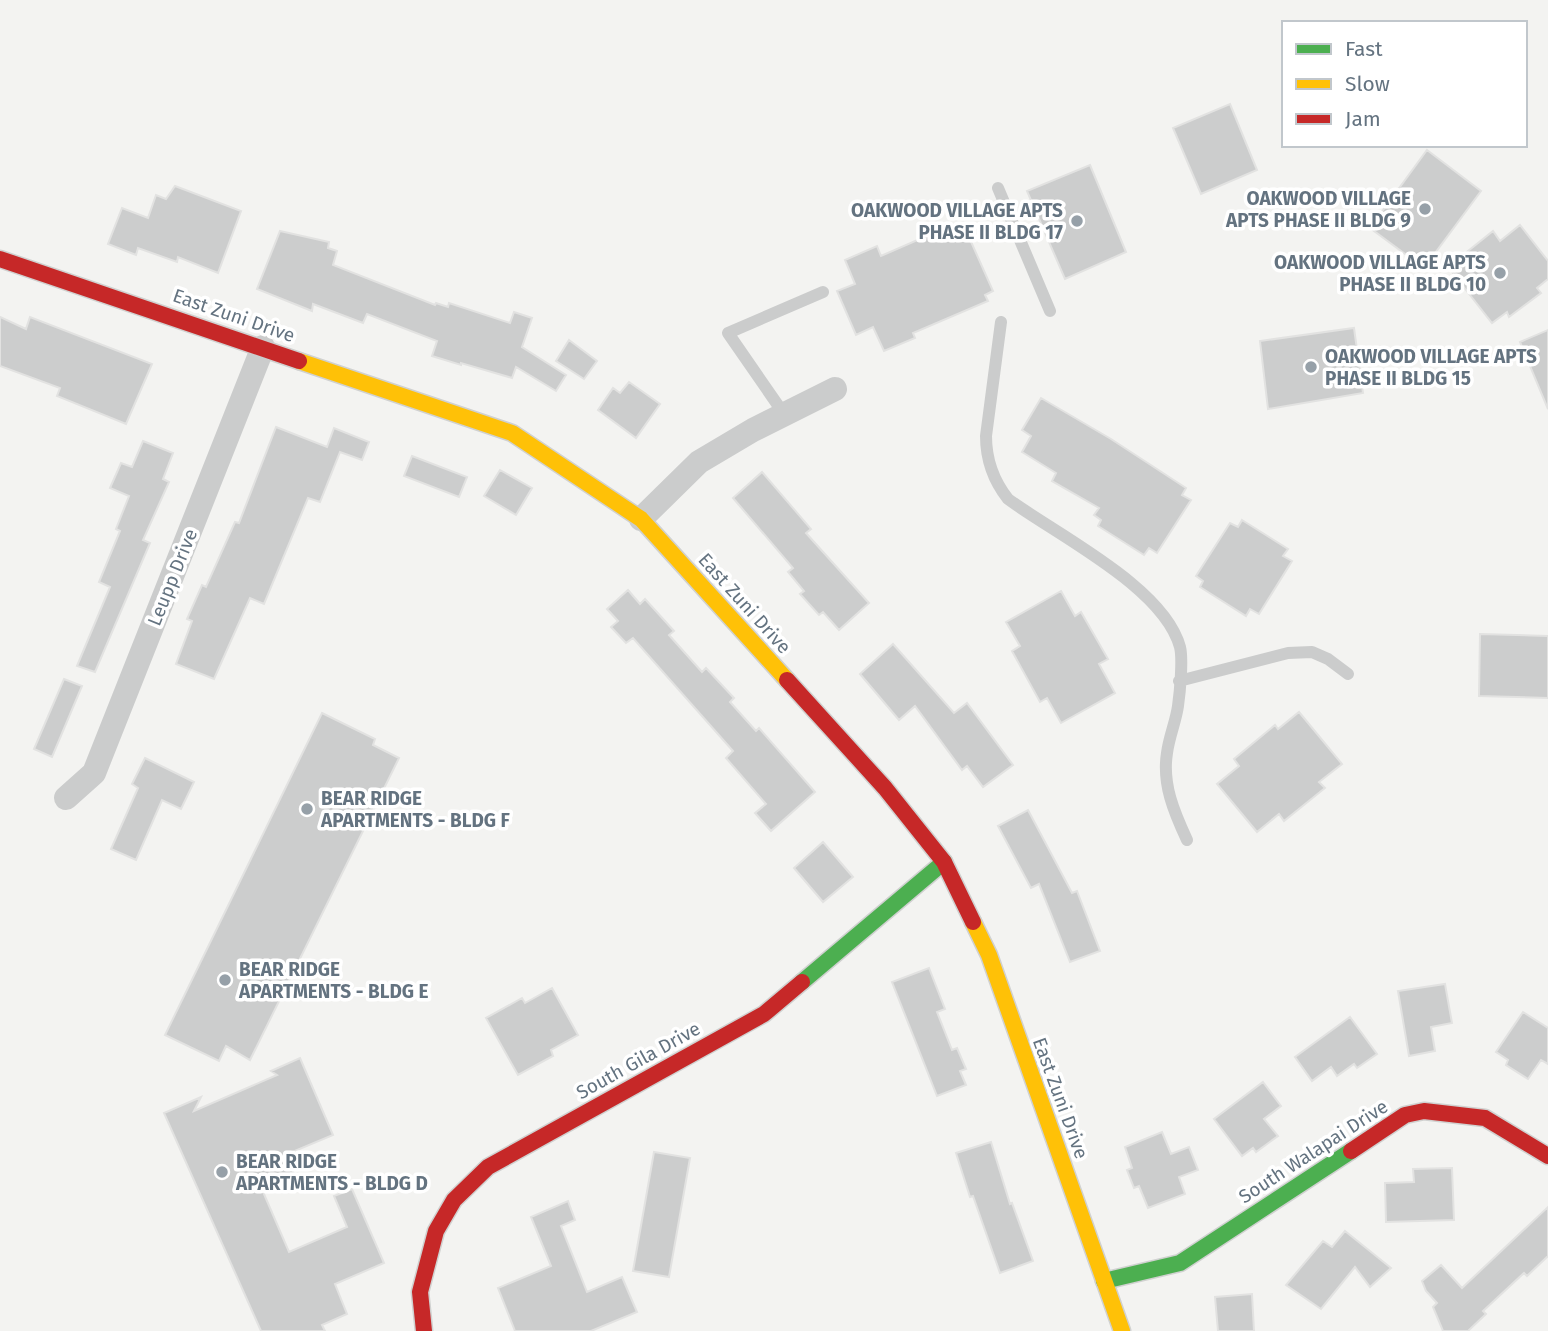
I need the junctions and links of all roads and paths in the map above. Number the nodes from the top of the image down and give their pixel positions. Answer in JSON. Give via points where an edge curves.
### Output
{"nodes":[{"id":1,"x":998,"y":188,"type":"dead end"},
{"id":2,"x":0,"y":259,"type":"edge"},
{"id":3,"x":823,"y":292,"type":"dead end"},
{"id":4,"x":1050,"y":311,"type":"dead end"},
{"id":5,"x":1002,"y":322,"type":"dead end"},
{"id":6,"x":263,"y":347,"type":"junction"},
{"id":7,"x":835,"y":389,"type":"dead end"},
{"id":8,"x":784,"y":414,"type":"junction"},
{"id":9,"x":641,"y":519,"type":"junction"},
{"id":10,"x":1348,"y":674,"type":"dead end"},
{"id":11,"x":1179,"y":681,"type":"junction"},
{"id":12,"x":66,"y":798,"type":"dead end"},
{"id":13,"x":1187,"y":840,"type":"dead end"},
{"id":14,"x":944,"y":862,"type":"junction"},
{"id":15,"x":1548,"y":1156,"type":"edge"},
{"id":16,"x":1104,"y":1281,"type":"junction"},
{"id":17,"x":424,"y":1331,"type":"edge"},
{"id":18,"x":1122,"y":1331,"type":"edge"}],
"edges":[{"from":1,"to":4,"type":"lane"},
{"from":2,"to":6,"type":"street","name":"East Zuni Drive"},
{"from":3,"to":8,"type":"lane","via":[[728,333]]},
{"from":5,"to":11,"type":"lane","via":[[986,444],[997,486],[1030,515],[1132,581],[1158,607],[1180,648]]},
{"from":6,"to":9,"type":"street","name":"East Zuni Drive","via":[[512,433]]},
{"from":6,"to":12,"type":"street","name":"Leupp Drive","via":[[94,773]]},
{"from":7,"to":8,"type":"street"},
{"from":8,"to":9,"type":"street","via":[[699,462]]},
{"from":9,"to":14,"type":"street","name":"East Zuni Drive","via":[[885,788]]},
{"from":10,"to":11,"type":"lane","via":[[1312,652],[1288,653]]},
{"from":11,"to":13,"type":"lane","via":[[1179,705],[1166,754],[1166,787]]},
{"from":14,"to":16,"type":"street","name":"East Zuni Drive","via":[[989,956]]},
{"from":14,"to":17,"type":"street","name":"South Gila Drive","via":[[764,1014],[488,1167],[454,1200],[436,1231],[420,1292]]},
{"from":15,"to":16,"type":"street","name":"South Walapai Drive","via":[[1486,1118],[1424,1111],[1405,1115],[1180,1263]]},
{"from":16,"to":18,"type":"street","name":"East Zuni Drive"}]}
